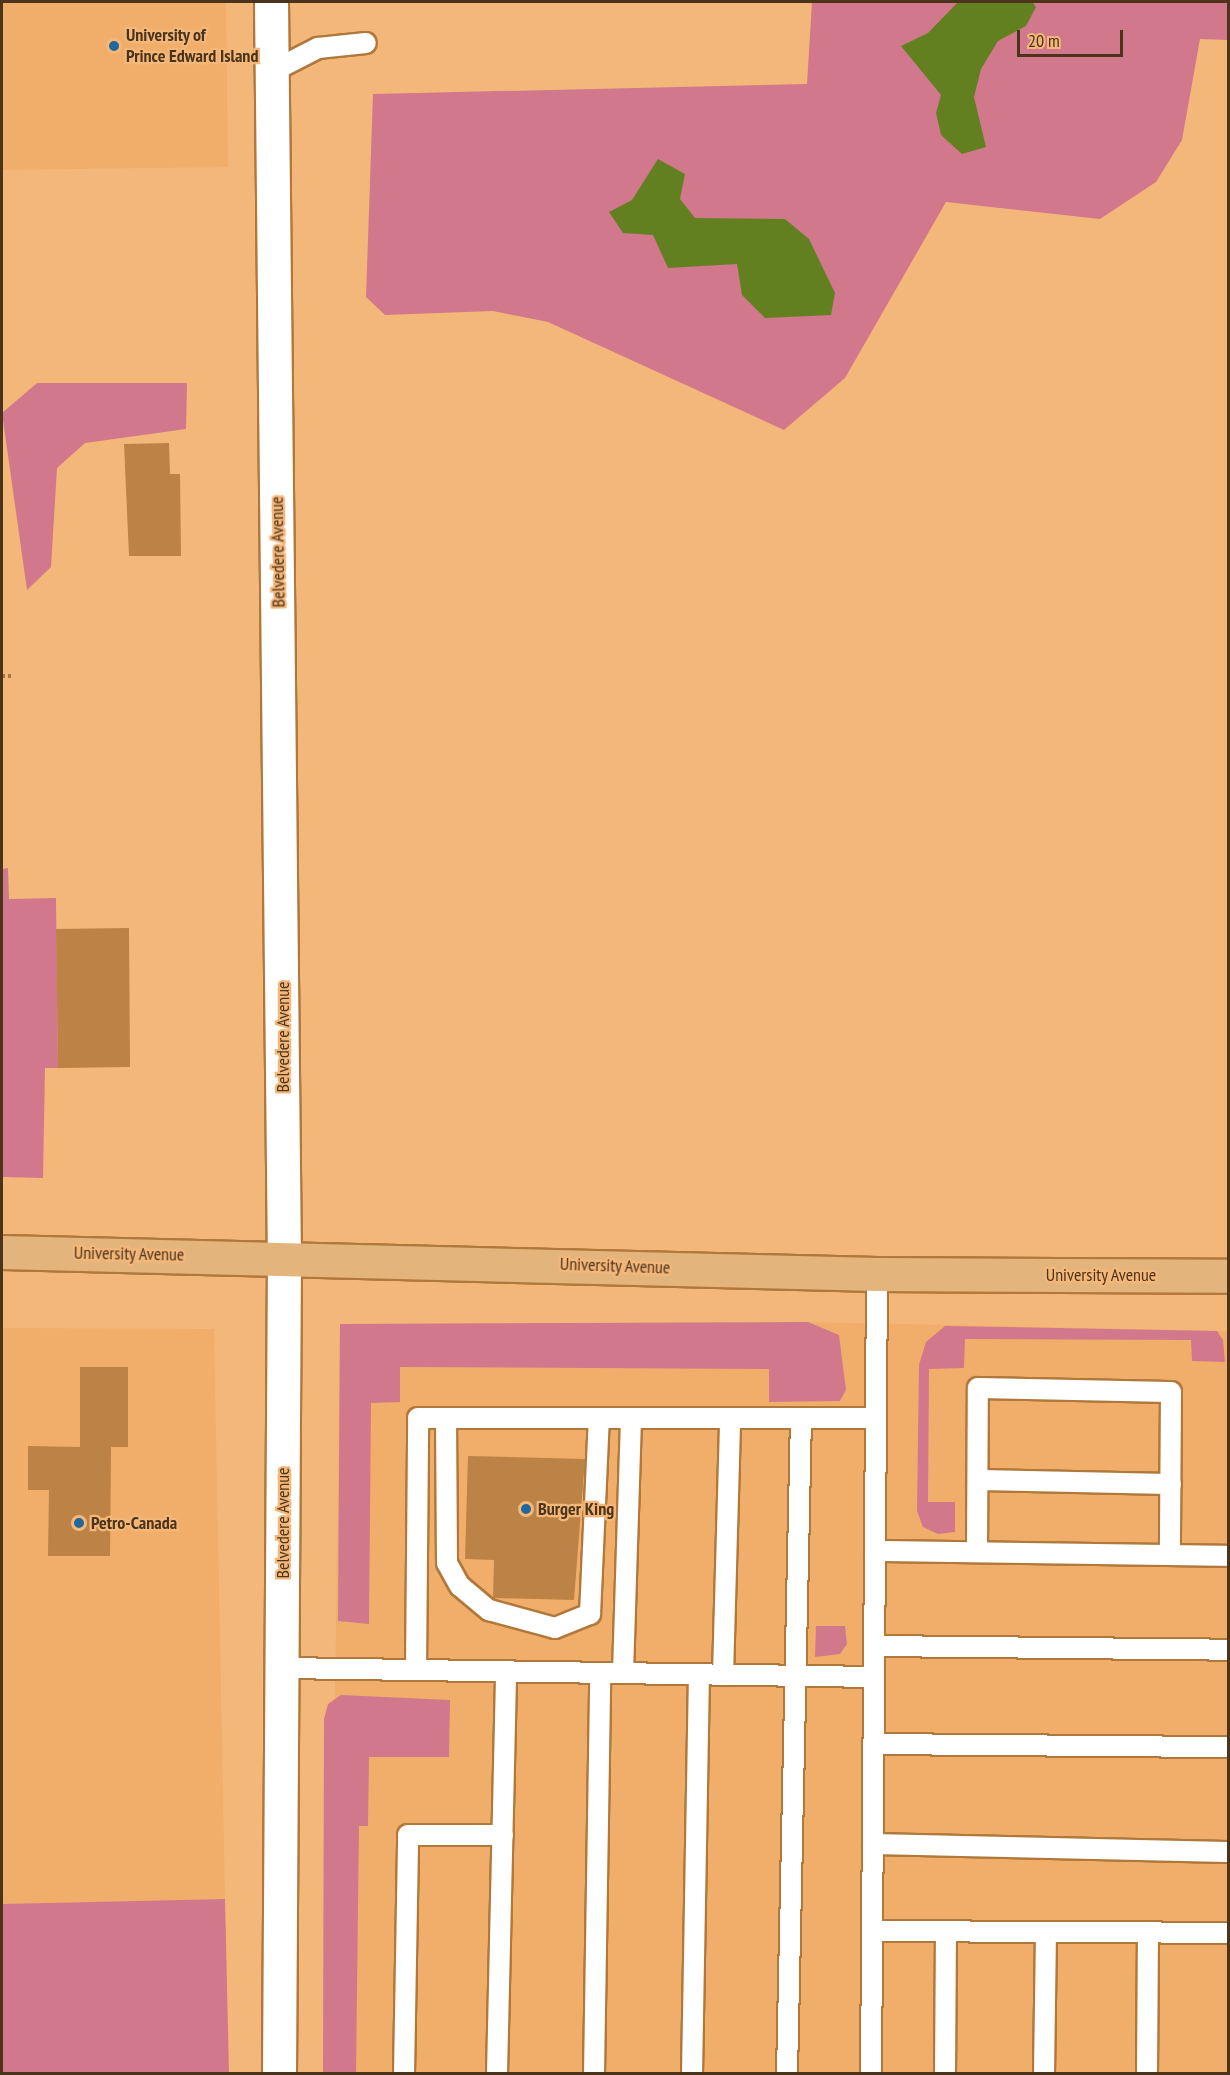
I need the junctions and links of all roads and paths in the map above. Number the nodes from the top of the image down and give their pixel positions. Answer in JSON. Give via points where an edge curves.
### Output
{"nodes":[{"id":1,"x":271,"y":2,"type":"edge"},
{"id":2,"x":366,"y":43,"type":"dead end"},
{"id":3,"x":273,"y":71,"type":"junction"},
{"id":4,"x":2,"y":676,"type":"edge"},
{"id":5,"x":13,"y":676,"type":"dead end"},
{"id":6,"x":2,"y":1252,"type":"edge"},
{"id":7,"x":284,"y":1257,"type":"junction"},
{"id":8,"x":877,"y":1274,"type":"junction"},
{"id":9,"x":1228,"y":1276,"type":"edge"},
{"id":10,"x":446,"y":1418,"type":"junction"},
{"id":11,"x":599,"y":1418,"type":"junction"},
{"id":12,"x":801,"y":1418,"type":"junction"},
{"id":13,"x":876,"y":1418,"type":"junction"},
{"id":14,"x":631,"y":1419,"type":"junction"},
{"id":15,"x":730,"y":1419,"type":"junction"},
{"id":16,"x":978,"y":1480,"type":"junction"},
{"id":17,"x":1171,"y":1484,"type":"junction"},
{"id":18,"x":875,"y":1551,"type":"junction"},
{"id":19,"x":977,"y":1552,"type":"junction"},
{"id":20,"x":1170,"y":1555,"type":"junction"},
{"id":21,"x":1228,"y":1556,"type":"edge"},
{"id":22,"x":874,"y":1646,"type":"junction"},
{"id":23,"x":1228,"y":1650,"type":"edge"},
{"id":24,"x":283,"y":1668,"type":"junction"},
{"id":25,"x":416,"y":1670,"type":"junction"},
{"id":26,"x":506,"y":1671,"type":"junction"},
{"id":27,"x":600,"y":1673,"type":"junction"},
{"id":28,"x":623,"y":1673,"type":"junction"},
{"id":29,"x":699,"y":1674,"type":"junction"},
{"id":30,"x":723,"y":1675,"type":"junction"},
{"id":31,"x":794,"y":1676,"type":"junction"},
{"id":32,"x":874,"y":1677,"type":"junction"},
{"id":33,"x":874,"y":1744,"type":"junction"},
{"id":34,"x":1228,"y":1747,"type":"edge"},
{"id":35,"x":503,"y":1835,"type":"junction"},
{"id":36,"x":873,"y":1844,"type":"junction"},
{"id":37,"x":1228,"y":1852,"type":"edge"},
{"id":38,"x":872,"y":1931,"type":"junction"},
{"id":39,"x":946,"y":1931,"type":"junction"},
{"id":40,"x":1046,"y":1932,"type":"junction"},
{"id":41,"x":1148,"y":1933,"type":"junction"},
{"id":42,"x":1228,"y":1933,"type":"edge"},
{"id":43,"x":279,"y":2073,"type":"edge"},
{"id":44,"x":404,"y":2073,"type":"edge"},
{"id":45,"x":497,"y":2073,"type":"edge"},
{"id":46,"x":594,"y":2073,"type":"edge"},
{"id":47,"x":692,"y":2073,"type":"edge"},
{"id":48,"x":787,"y":2073,"type":"edge"},
{"id":49,"x":871,"y":2073,"type":"edge"},
{"id":50,"x":945,"y":2073,"type":"edge"},
{"id":51,"x":1044,"y":2073,"type":"edge"},
{"id":52,"x":1147,"y":2073,"type":"edge"}],
"edges":[{"from":1,"to":3,"type":"main road","name":"Belvedere Avenue"},
{"from":2,"to":3,"type":"lane","via":[[318,48]]},
{"from":3,"to":7,"type":"main road","name":"Belvedere Avenue"},
{"from":4,"to":5,"type":"path"},
{"from":6,"to":7,"type":"main road","name":"University Avenue"},
{"from":7,"to":8,"type":"main road","name":"University Avenue"},
{"from":7,"to":24,"type":"main road","name":"Belvedere Avenue"},
{"from":8,"to":9,"type":"main road","name":"University Avenue"},
{"from":8,"to":13,"type":"lane"},
{"from":10,"to":11,"type":"lane"},
{"from":10,"to":11,"type":"lane","via":[[447,1563],[456,1578],[489,1610],[555,1628],[590,1614]]},
{"from":10,"to":25,"type":"lane","via":[[418,1418]]},
{"from":11,"to":14,"type":"lane"},
{"from":12,"to":13,"type":"lane"},
{"from":12,"to":15,"type":"lane"},
{"from":12,"to":31,"type":"lane"},
{"from":13,"to":18,"type":"lane"},
{"from":14,"to":15,"type":"lane"},
{"from":14,"to":28,"type":"lane"},
{"from":15,"to":30,"type":"lane"},
{"from":16,"to":17,"type":"lane"},
{"from":16,"to":17,"type":"lane","via":[[978,1388],[1171,1392]]},
{"from":16,"to":19,"type":"lane"},
{"from":17,"to":20,"type":"lane"},
{"from":18,"to":19,"type":"lane"},
{"from":18,"to":22,"type":"lane"},
{"from":19,"to":20,"type":"lane"},
{"from":20,"to":21,"type":"lane"},
{"from":22,"to":23,"type":"lane"},
{"from":22,"to":32,"type":"lane"},
{"from":24,"to":25,"type":"lane"},
{"from":24,"to":43,"type":"main road","name":"Belvedere Avenue"},
{"from":25,"to":26,"type":"lane"},
{"from":26,"to":27,"type":"lane"},
{"from":26,"to":35,"type":"lane"},
{"from":27,"to":28,"type":"lane"},
{"from":27,"to":46,"type":"lane"},
{"from":28,"to":29,"type":"lane"},
{"from":29,"to":30,"type":"lane"},
{"from":29,"to":47,"type":"lane"},
{"from":30,"to":31,"type":"lane"},
{"from":31,"to":32,"type":"lane"},
{"from":31,"to":48,"type":"lane"},
{"from":32,"to":33,"type":"lane"},
{"from":33,"to":34,"type":"lane"},
{"from":33,"to":36,"type":"lane"},
{"from":35,"to":44,"type":"lane","via":[[408,1835]]},
{"from":35,"to":45,"type":"lane"},
{"from":36,"to":37,"type":"lane"},
{"from":36,"to":38,"type":"lane"},
{"from":38,"to":39,"type":"lane"},
{"from":38,"to":49,"type":"lane"},
{"from":39,"to":40,"type":"lane"},
{"from":39,"to":50,"type":"lane"},
{"from":40,"to":41,"type":"lane"},
{"from":40,"to":51,"type":"lane"},
{"from":41,"to":42,"type":"lane"},
{"from":41,"to":52,"type":"lane"}]}
